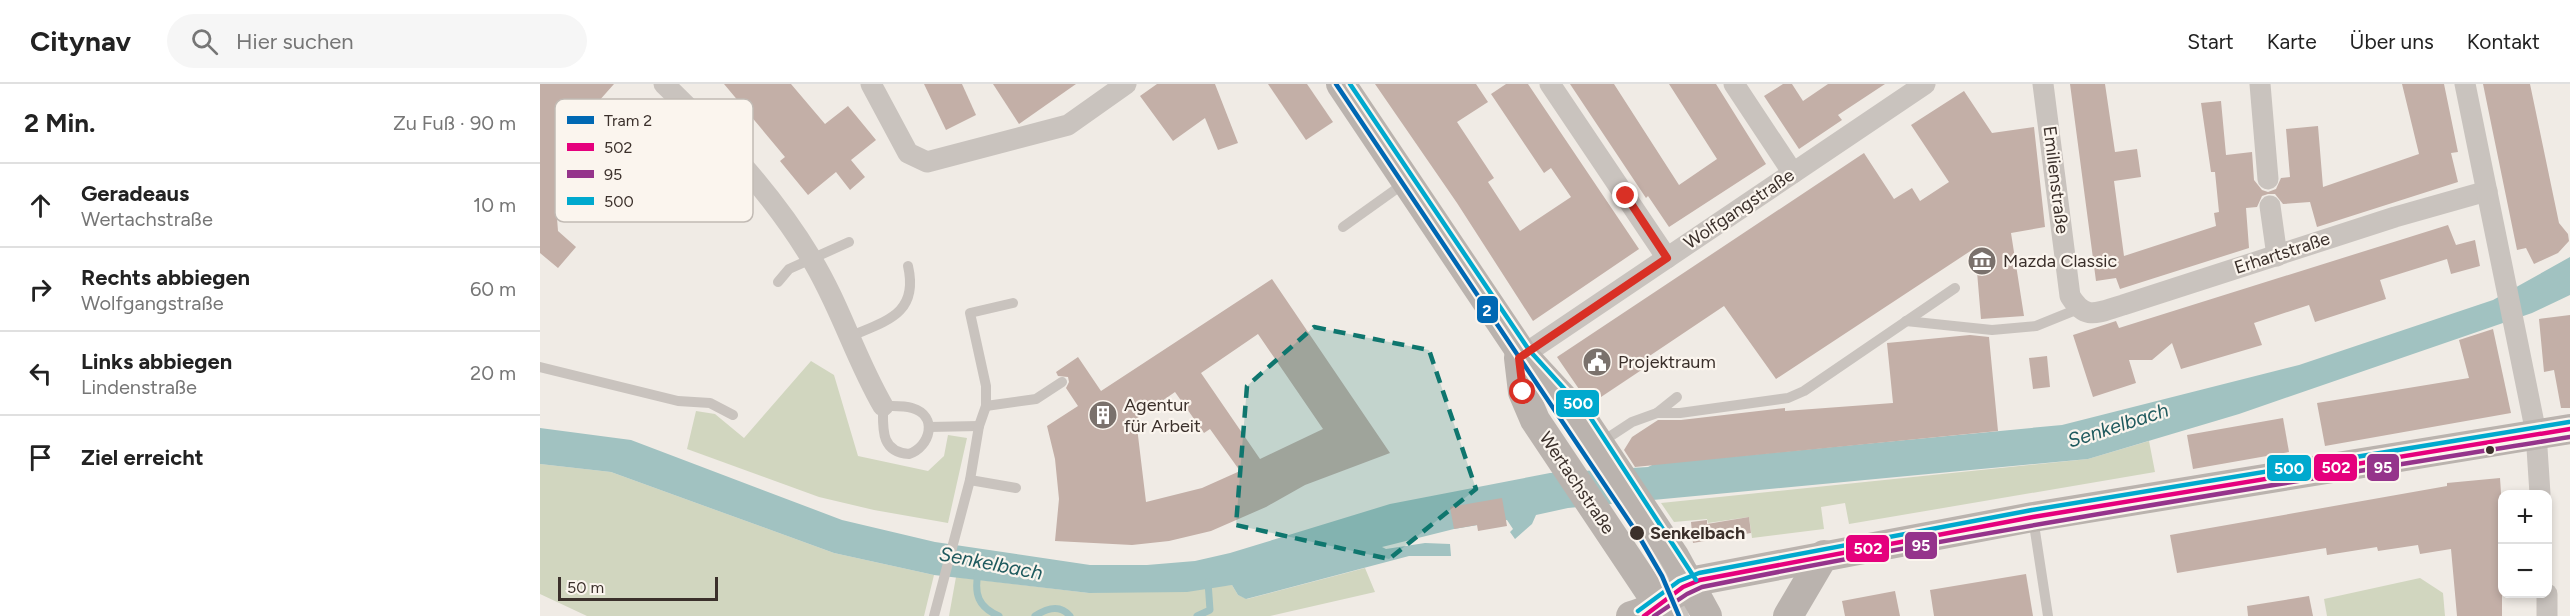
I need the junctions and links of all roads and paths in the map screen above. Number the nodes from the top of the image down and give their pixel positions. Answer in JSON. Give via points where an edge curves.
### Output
{"nodes":[{"id":1,"x":664,"y":84,"type":"edge"},
{"id":2,"x":871,"y":84,"type":"edge"},
{"id":3,"x":1341,"y":84,"type":"edge"},
{"id":4,"x":1550,"y":84,"type":"edge"},
{"id":5,"x":1734,"y":84,"type":"edge"},
{"id":6,"x":2043,"y":84,"type":"edge"},
{"id":7,"x":2260,"y":84,"type":"edge"},
{"id":8,"x":2465,"y":84,"type":"edge"},
{"id":9,"x":1921,"y":85,"type":"edge"},
{"id":10,"x":1121,"y":86,"type":"edge"},
{"id":11,"x":679,"y":99,"type":"edge"},
{"id":12,"x":1793,"y":173,"type":"junction"},
{"id":13,"x":753,"y":179,"type":"edge"},
{"id":14,"x":2268,"y":179,"type":"dead end"},
{"id":15,"x":1407,"y":182,"type":"junction"},
{"id":16,"x":2487,"y":191,"type":"junction"},
{"id":17,"x":2270,"y":206,"type":"dead end"},
{"id":18,"x":1343,"y":227,"type":"dead end"},
{"id":19,"x":849,"y":242,"type":"dead end"},
{"id":20,"x":2277,"y":256,"type":"junction"},
{"id":21,"x":1667,"y":258,"type":"junction"},
{"id":22,"x":812,"y":259,"type":"junction"},
{"id":23,"x":908,"y":266,"type":"dead end"},
{"id":24,"x":778,"y":282,"type":"dead end"},
{"id":25,"x":1956,"y":288,"type":"dead end"},
{"id":26,"x":1013,"y":303,"type":"dead end"},
{"id":27,"x":2078,"y":309,"type":"junction"},
{"id":28,"x":1906,"y":321,"type":"junction"},
{"id":29,"x":849,"y":337,"type":"junction"},
{"id":30,"x":1523,"y":355,"type":"junction"},
{"id":31,"x":540,"y":367,"type":"edge"},
{"id":32,"x":1062,"y":382,"type":"dead end"},
{"id":33,"x":1677,"y":397,"type":"dead end"},
{"id":34,"x":883,"y":406,"type":"junction"},
{"id":35,"x":986,"y":406,"type":"junction"},
{"id":36,"x":1657,"y":413,"type":"junction"},
{"id":37,"x":733,"y":415,"type":"dead end"},
{"id":38,"x":979,"y":426,"type":"junction"},
{"id":39,"x":929,"y":427,"type":"junction"},
{"id":40,"x":2570,"y":429,"type":"edge"},
{"id":41,"x":2536,"y":433,"type":"junction"},
{"id":42,"x":1587,"y":437,"type":"junction"},
{"id":43,"x":970,"y":480,"type":"junction"},
{"id":44,"x":1016,"y":488,"type":"dead end"},
{"id":45,"x":2540,"y":490,"type":"edge"},
{"id":46,"x":2033,"y":517,"type":"junction"},
{"id":47,"x":1646,"y":538,"type":"dead end"},
{"id":48,"x":1824,"y":555,"type":"junction"},
{"id":49,"x":2547,"y":598,"type":"edge"},
{"id":50,"x":1662,"y":607,"type":"edge"},
{"id":51,"x":934,"y":616,"type":"edge"},
{"id":52,"x":1707,"y":616,"type":"edge"},
{"id":53,"x":1788,"y":616,"type":"edge"},
{"id":54,"x":2048,"y":616,"type":"edge"},
{"id":55,"x":2547,"y":616,"type":"edge"}],
"edges":[{"from":1,"to":11,"type":"street"},
{"from":2,"to":10,"type":"street","via":[[908,153],[927,162],[1068,125]]},
{"from":3,"to":15,"type":"street"},
{"from":4,"to":21,"type":"street"},
{"from":5,"to":12,"type":"street"},
{"from":6,"to":27,"type":"street","name":"Emilienstraße","via":[[2070,296]]},
{"from":7,"to":14,"type":"street"},
{"from":8,"to":16,"type":"street"},
{"from":9,"to":12,"type":"street","name":"Wolfgangstraße"},
{"from":12,"to":21,"type":"street","name":"Wolfgangstraße"},
{"from":13,"to":22,"type":"street"},
{"from":15,"to":18,"type":"lane"},
{"from":15,"to":30,"type":"street"},
{"from":16,"to":20,"type":"street","name":"Erhartstraße"},
{"from":16,"to":41,"type":"street"},
{"from":17,"to":20,"type":"street"},
{"from":19,"to":22,"type":"lane"},
{"from":20,"to":27,"type":"street","name":"Erhartstraße","via":[[2113,308],[2094,313]]},
{"from":21,"to":30,"type":"street","name":"Wolfgangstraße"},
{"from":22,"to":24,"type":"lane","via":[[789,269]]},
{"from":22,"to":29,"type":"street"},
{"from":23,"to":29,"type":"lane","via":[[912,291],[901,310]]},
{"from":25,"to":28,"type":"lane"},
{"from":26,"to":35,"type":"lane","via":[[970,313],[986,386]]},
{"from":27,"to":28,"type":"lane","via":[[2036,326],[1992,330]]},
{"from":28,"to":36,"type":"lane","via":[[1788,398]]},
{"from":29,"to":34,"type":"street"},
{"from":30,"to":42,"type":"street","via":[[1571,405]]},
{"from":30,"to":50,"type":"street","name":"Wertachstraße","via":[[1519,358],[1523,392],[1535,420]]},
{"from":31,"to":37,"type":"lane","via":[[678,401],[710,403]]},
{"from":32,"to":35,"type":"lane","via":[[1036,399]]},
{"from":33,"to":36,"type":"lane"},
{"from":34,"to":39,"type":"lane","via":[[913,408],[925,417]]},
{"from":34,"to":39,"type":"lane","via":[[884,439],[893,450],[909,454],[916,451],[927,440]]},
{"from":35,"to":38,"type":"lane"},
{"from":36,"to":42,"type":"lane"},
{"from":38,"to":39,"type":"lane"},
{"from":38,"to":43,"type":"lane"},
{"from":40,"to":41,"type":"street"},
{"from":41,"to":45,"type":"street"},
{"from":41,"to":46,"type":"street"},
{"from":42,"to":50,"type":"street","via":[[1617,469],[1641,504]]},
{"from":43,"to":44,"type":"lane"},
{"from":43,"to":51,"type":"lane"},
{"from":46,"to":48,"type":"street"},
{"from":46,"to":54,"type":"lane"},
{"from":47,"to":50,"type":"lane"},
{"from":48,"to":50,"type":"street"},
{"from":48,"to":53,"type":"street"},
{"from":49,"to":55,"type":"street"},
{"from":50,"to":52,"type":"street"}]}
